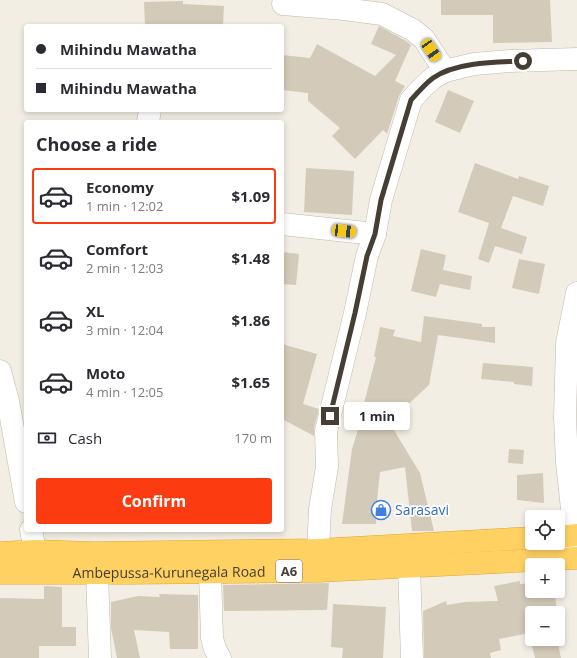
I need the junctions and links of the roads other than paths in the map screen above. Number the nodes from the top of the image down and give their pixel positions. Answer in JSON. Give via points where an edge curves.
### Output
{"nodes":[{"id":1,"x":283,"y":4,"type":"dead end"},
{"id":2,"x":577,"y":59,"type":"edge"},
{"id":3,"x":446,"y":71,"type":"junction"},
{"id":4,"x":284,"y":224,"type":"edge"},
{"id":5,"x":375,"y":234,"type":"junction"},
{"id":6,"x":577,"y":294,"type":"edge"},
{"id":7,"x":0,"y":370,"type":"edge"},
{"id":8,"x":24,"y":491,"type":"edge"},
{"id":9,"x":31,"y":532,"type":"edge"},
{"id":10,"x":570,"y":536,"type":"edge"},
{"id":11,"x":525,"y":539,"type":"edge"},
{"id":12,"x":35,"y":551,"type":"junction"},
{"id":13,"x":0,"y":552,"type":"edge"},
{"id":14,"x":577,"y":558,"type":"edge"},
{"id":15,"x":318,"y":560,"type":"junction"},
{"id":16,"x":577,"y":562,"type":"edge"},
{"id":17,"x":410,"y":566,"type":"junction"},
{"id":18,"x":210,"y":572,"type":"junction"},
{"id":19,"x":0,"y":573,"type":"edge"},
{"id":20,"x":97,"y":573,"type":"junction"},
{"id":21,"x":100,"y":658,"type":"edge"},
{"id":22,"x":220,"y":658,"type":"edge"},
{"id":23,"x":412,"y":658,"type":"edge"}],
"edges":[{"from":1,"to":3,"type":"street","via":[[382,14],[413,30],[424,39]]},
{"from":2,"to":3,"type":"street","via":[[474,64]]},
{"from":3,"to":5,"type":"street","via":[[433,78],[411,100],[381,200]]},
{"from":4,"to":5,"type":"street"},
{"from":5,"to":15,"type":"street","via":[[367,256],[326,431],[327,467],[320,509]]},
{"from":6,"to":10,"type":"street","via":[[567,344],[566,417]]},
{"from":7,"to":8,"type":"street"},
{"from":9,"to":12,"type":"street"},
{"from":10,"to":14,"type":"street"},
{"from":11,"to":15,"type":"highway","name":"Ambepussa-Kurunegala Road","number":"A6"},
{"from":12,"to":13,"type":"highway","name":"Ambepussa-Kurunegala Road","number":"A6"},
{"from":12,"to":15,"type":"highway","name":"Ambepussa-Kurunegala Road","number":"A6"},
{"from":14,"to":16,"type":"street"},
{"from":14,"to":17,"type":"highway","name":"Ambepussa-Kurunegala Road","number":"A6"},
{"from":15,"to":17,"type":"highway","name":"Ambepussa-Kurunegala Road","number":"A6"},
{"from":15,"to":18,"type":"highway","name":"Ambepussa-Kurunegala Road","number":"A6"},
{"from":17,"to":23,"type":"street"},
{"from":18,"to":20,"type":"highway","name":"Ambepussa-Kurunegala Road","number":"A6"},
{"from":18,"to":22,"type":"street","via":[[212,638]]},
{"from":19,"to":20,"type":"highway","name":"Ambepussa-Kurunegala Road","number":"A6"},
{"from":20,"to":21,"type":"street"}]}
